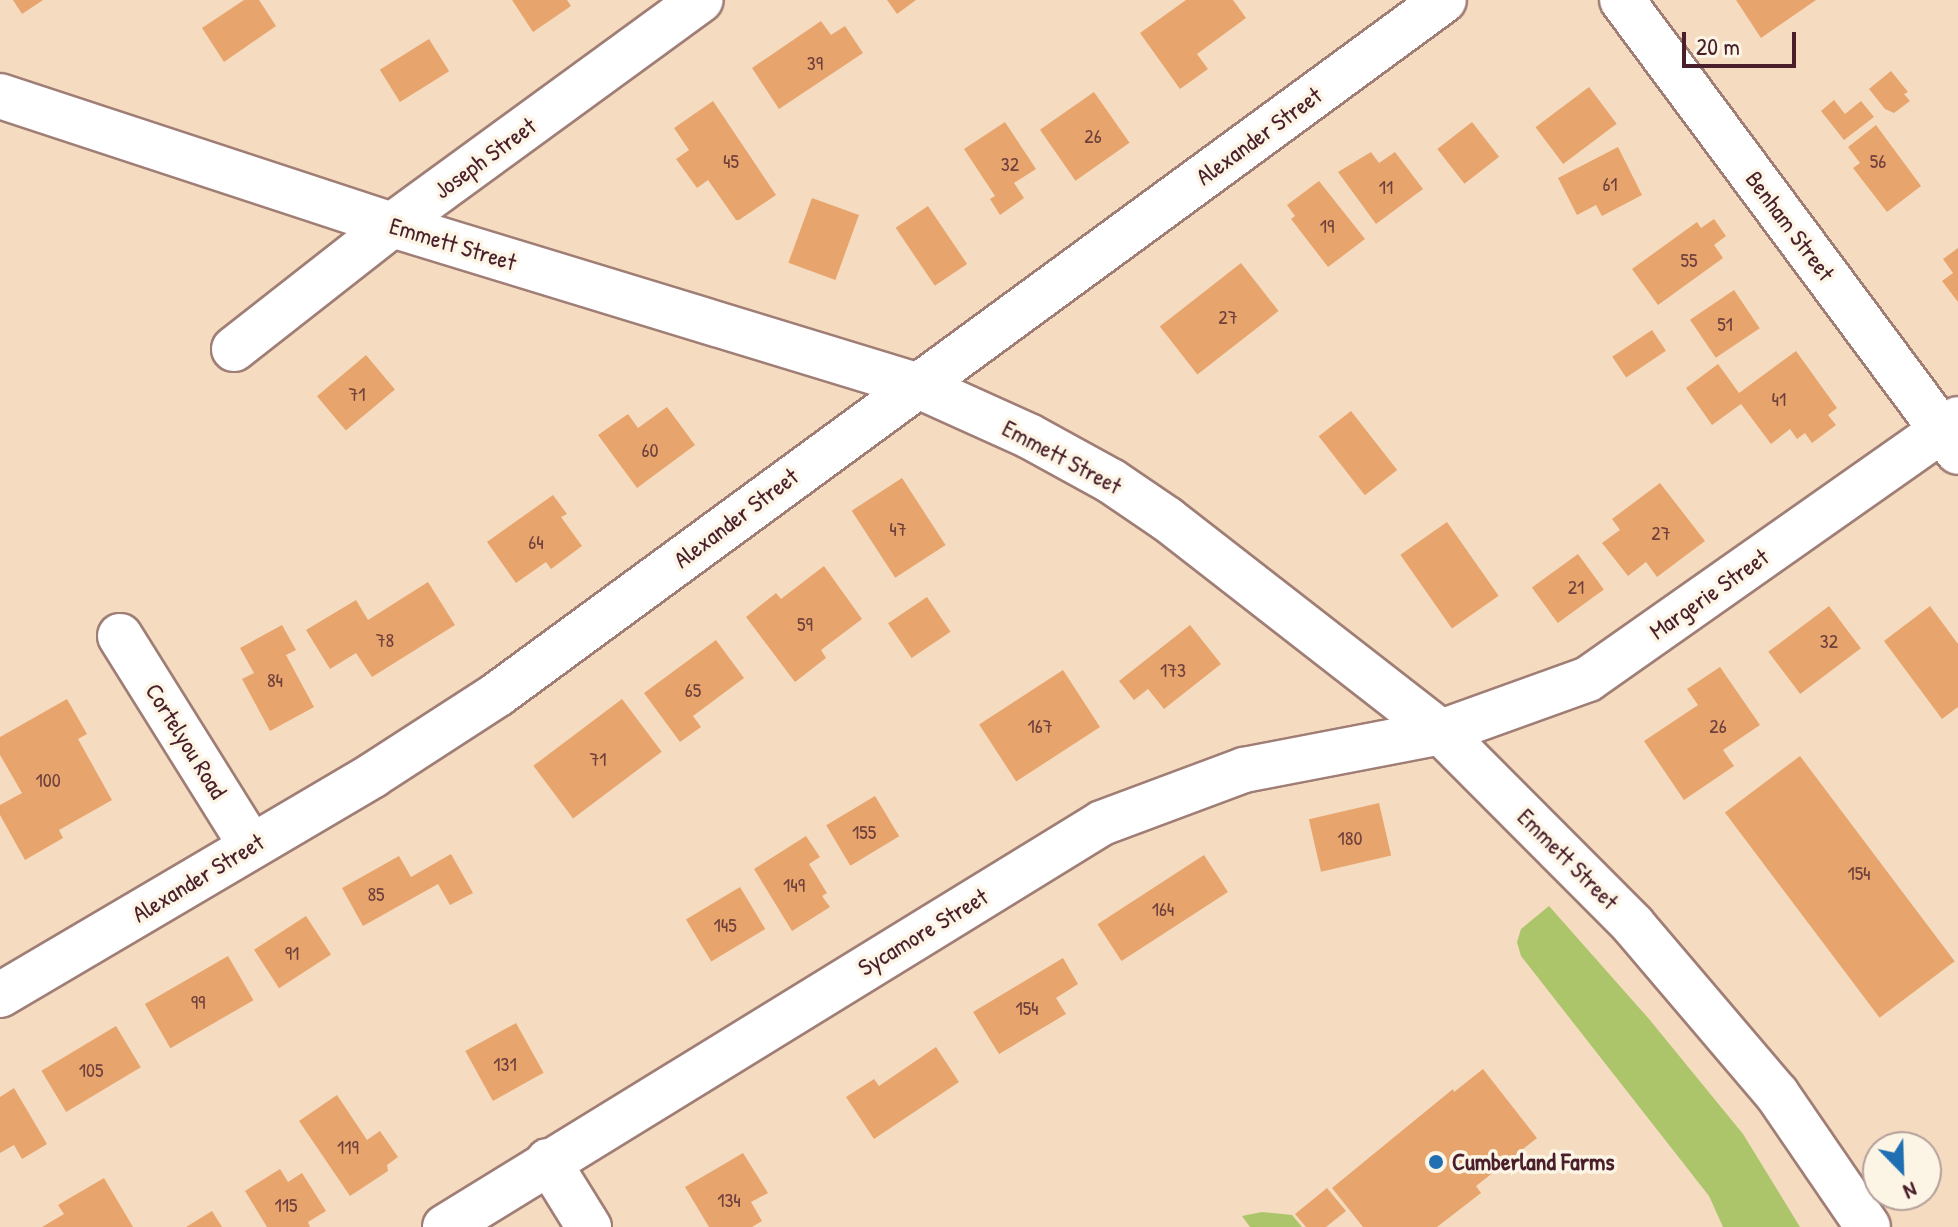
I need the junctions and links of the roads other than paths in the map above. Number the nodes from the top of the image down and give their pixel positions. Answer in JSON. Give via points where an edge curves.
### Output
{"nodes":[{"id":1,"x":701,"y":0,"type":"edge"},
{"id":2,"x":1444,"y":0,"type":"edge"},
{"id":3,"x":1622,"y":0,"type":"edge"},
{"id":4,"x":0,"y":96,"type":"edge"},
{"id":5,"x":392,"y":225,"type":"junction"},
{"id":6,"x":234,"y":349,"type":"dead end"},
{"id":7,"x":916,"y":385,"type":"junction"},
{"id":8,"x":1953,"y":434,"type":"edge"},
{"id":9,"x":120,"y":636,"type":"dead end"},
{"id":10,"x":1441,"y":732,"type":"junction"},
{"id":11,"x":251,"y":846,"type":"junction"},
{"id":12,"x":0,"y":995,"type":"edge"},
{"id":13,"x":548,"y":1161,"type":"junction"},
{"id":14,"x":445,"y":1227,"type":"edge"},
{"id":15,"x":589,"y":1227,"type":"edge"},
{"id":16,"x":1868,"y":1227,"type":"edge"}],
"edges":[{"from":1,"to":5,"type":"street","name":"Joseph Street"},
{"from":2,"to":7,"type":"street","name":"Alexander Street"},
{"from":3,"to":8,"type":"street","name":"Benham Street"},
{"from":4,"to":5,"type":"street","name":"Emmett Street"},
{"from":5,"to":6,"type":"street","name":"Joseph Street"},
{"from":5,"to":7,"type":"street","name":"Emmett Street"},
{"from":7,"to":10,"type":"street","name":"Emmett Street","via":[[1029,436],[1111,481]]},
{"from":7,"to":11,"type":"street","name":"Alexander Street","via":[[498,694]]},
{"from":8,"to":10,"type":"street","name":"Margerie Street","via":[[1588,679]]},
{"from":9,"to":11,"type":"street","name":"Cortelyou Road"},
{"from":10,"to":13,"type":"street","name":"Sycamore Street","via":[[1244,770],[1102,823]]},
{"from":10,"to":16,"type":"street","name":"Emmett Street","via":[[1633,925],[1777,1094]]},
{"from":11,"to":12,"type":"street","name":"Alexander Street"},
{"from":13,"to":14,"type":"street","name":"Sycamore Street"},
{"from":13,"to":15,"type":"street"}]}
